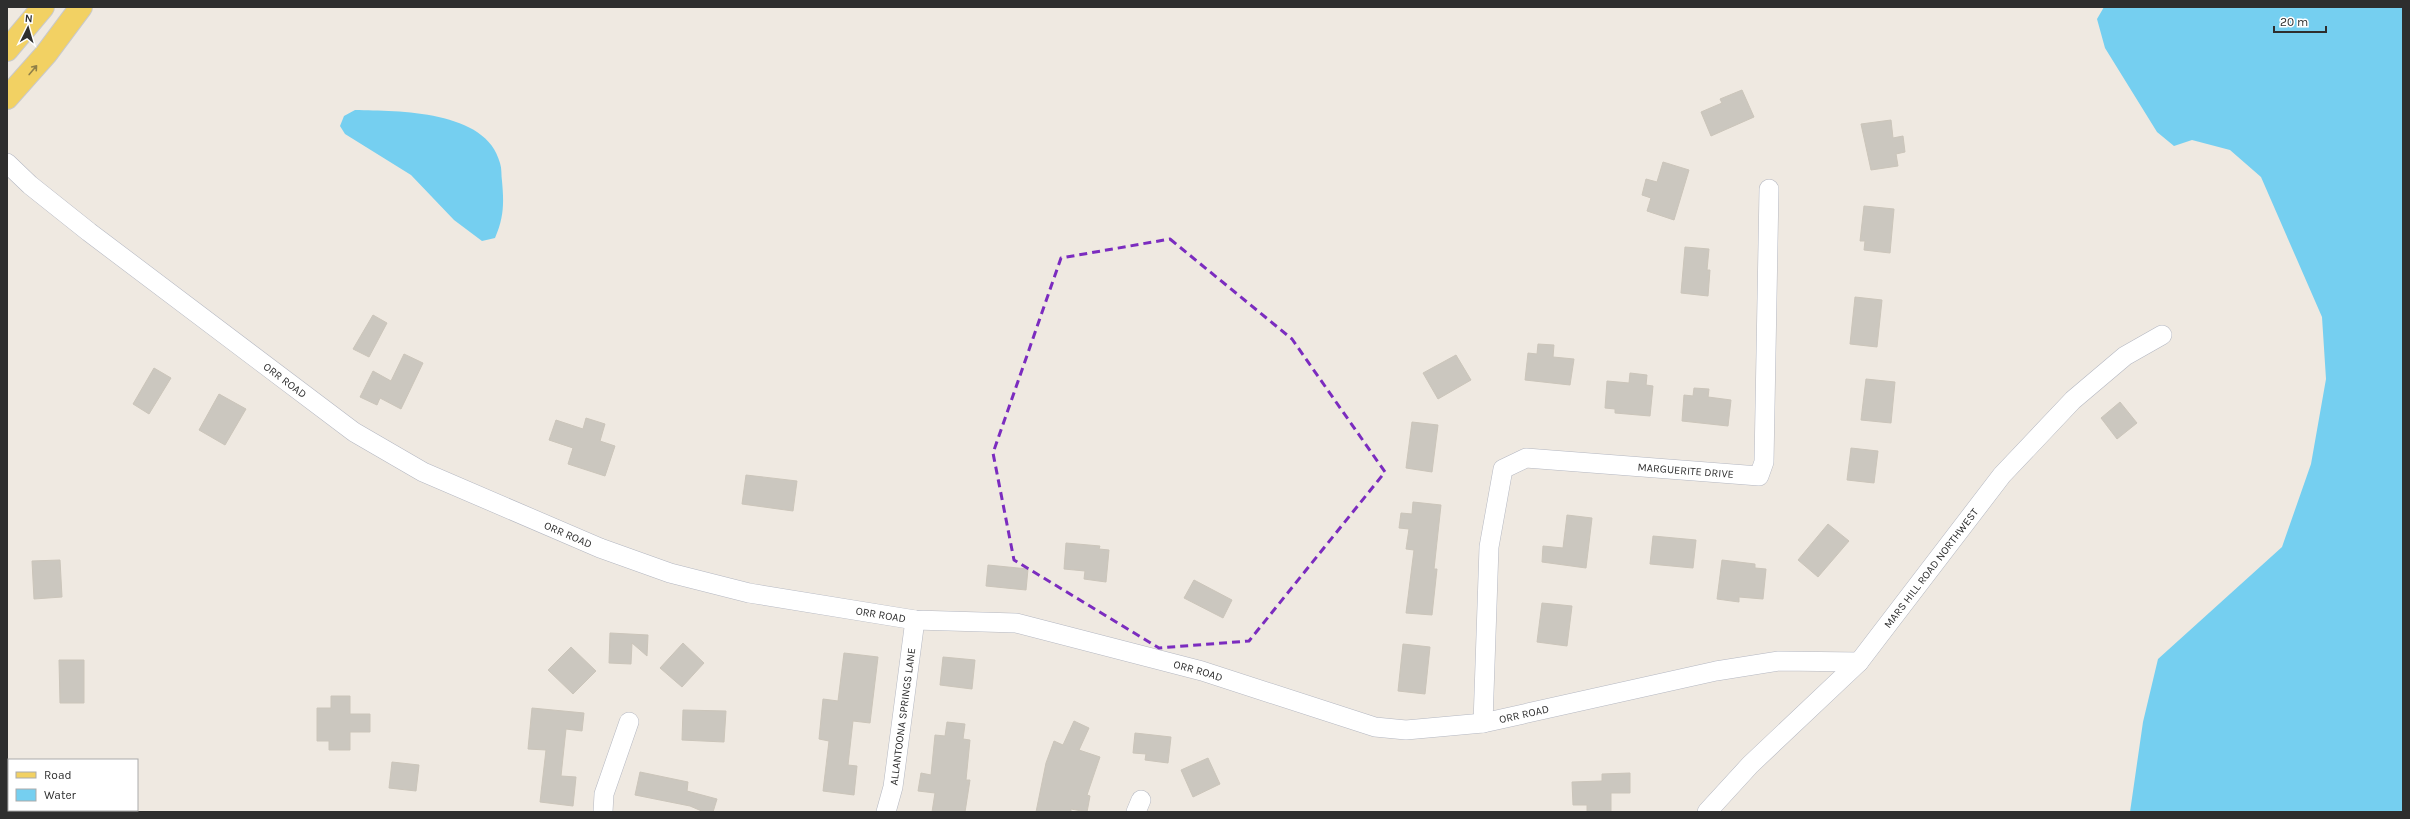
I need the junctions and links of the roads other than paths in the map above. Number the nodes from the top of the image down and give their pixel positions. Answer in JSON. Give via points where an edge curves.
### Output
{"nodes":[{"id":1,"x":43,"y":7,"type":"edge"},
{"id":2,"x":81,"y":7,"type":"edge"},
{"id":3,"x":7,"y":50,"type":"edge"},
{"id":4,"x":7,"y":98,"type":"edge"},
{"id":5,"x":7,"y":163,"type":"edge"},
{"id":6,"x":1769,"y":189,"type":"dead end"},
{"id":7,"x":2162,"y":335,"type":"dead end"},
{"id":8,"x":915,"y":620,"type":"junction"},
{"id":9,"x":1860,"y":662,"type":"junction"},
{"id":10,"x":629,"y":722,"type":"dead end"},
{"id":11,"x":1483,"y":723,"type":"junction"},
{"id":12,"x":603,"y":812,"type":"edge"},
{"id":13,"x":886,"y":812,"type":"edge"},
{"id":14,"x":1707,"y":812,"type":"edge"}],
"edges":[{"from":1,"to":3,"type":"main road"},
{"from":4,"to":2,"type":"main road","one_way":true,"via":[[46,54]]},
{"from":5,"to":8,"type":"street","name":"ORR ROAD","via":[[30,185],[89,232],[354,432],[423,472],[600,548],[670,573],[749,593]]},
{"from":6,"to":11,"type":"street","name":"MARGUERITE DRIVE","via":[[1764,462],[1759,476],[1526,458],[1503,469],[1489,548]]},
{"from":7,"to":9,"type":"street","name":"MARS HILL ROAD NORTHWEST","via":[[2124,356],[2079,396],[2002,475]]},
{"from":8,"to":11,"type":"street","name":"ORR ROAD","via":[[1016,623],[1202,671],[1375,727],[1406,730]]},
{"from":8,"to":13,"type":"street","name":"ALLANTOONA SPRINGS LANE","via":[[893,787]]},
{"from":9,"to":11,"type":"street","name":"ORR ROAD","via":[[1779,661],[1716,671]]},
{"from":9,"to":14,"type":"street","name":"MARS HILL ROAD NORTHWEST","via":[[1750,766]]},
{"from":10,"to":12,"type":"street","via":[[604,794]]}]}
